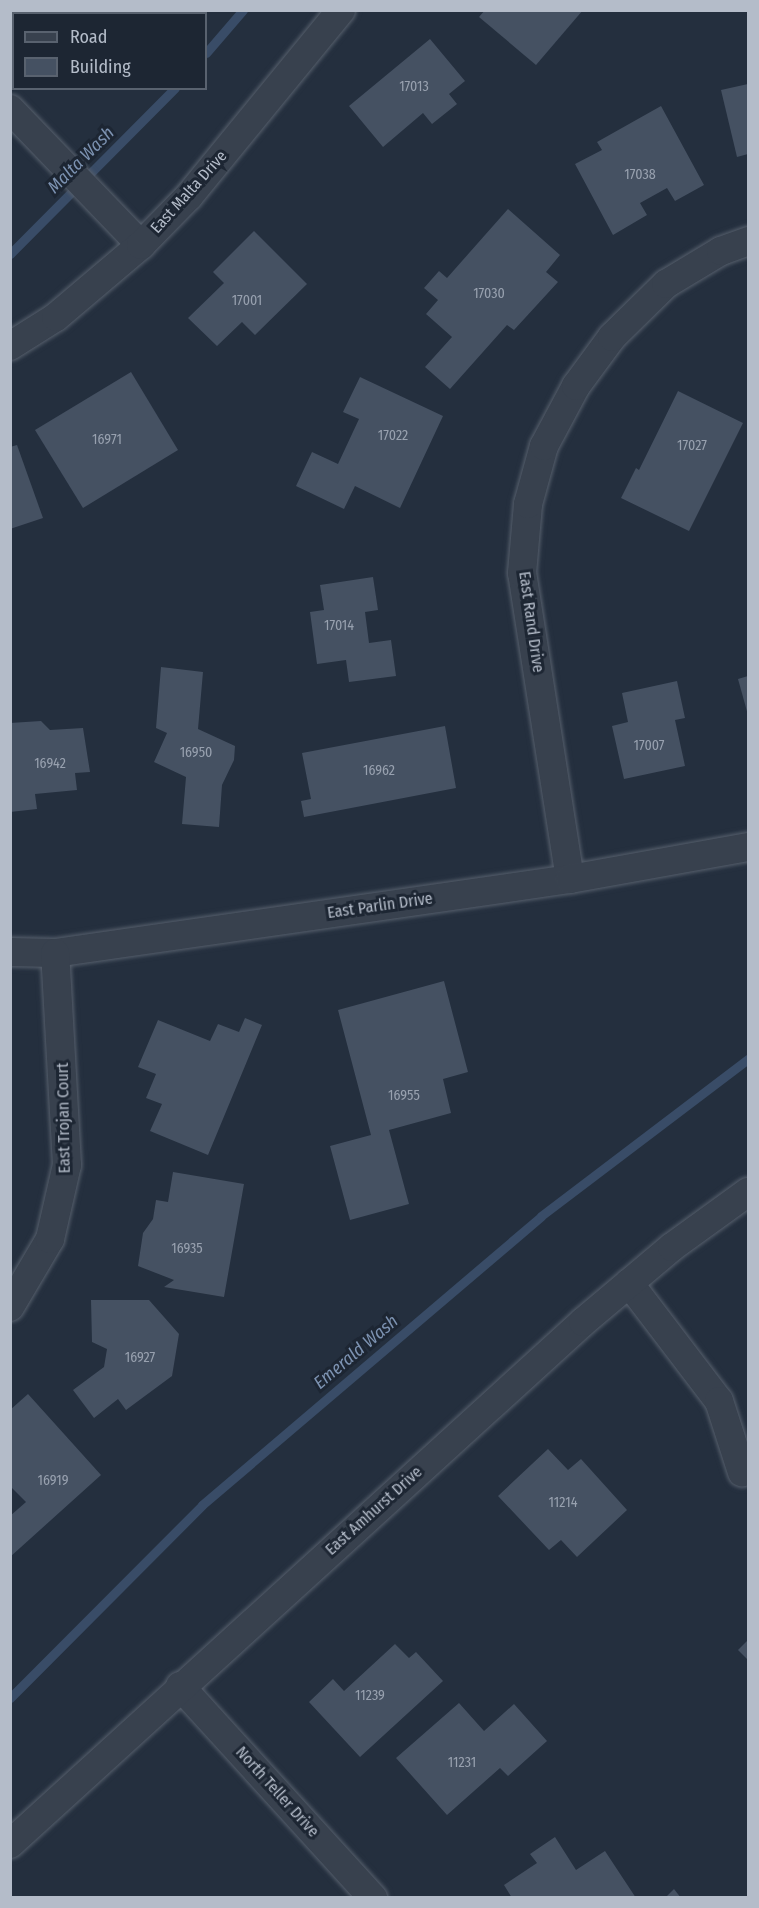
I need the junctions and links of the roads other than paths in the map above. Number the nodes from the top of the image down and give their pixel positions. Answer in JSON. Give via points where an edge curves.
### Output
{"nodes":[{"id":1,"x":341,"y":10,"type":"edge"},
{"id":2,"x":10,"y":109,"type":"edge"},
{"id":3,"x":748,"y":241,"type":"edge"},
{"id":4,"x":141,"y":245,"type":"junction"},
{"id":5,"x":10,"y":346,"type":"edge"},
{"id":6,"x":748,"y":848,"type":"edge"},
{"id":7,"x":570,"y":879,"type":"junction"},
{"id":8,"x":10,"y":952,"type":"edge"},
{"id":9,"x":55,"y":953,"type":"junction"},
{"id":10,"x":748,"y":1192,"type":"edge"},
{"id":11,"x":629,"y":1283,"type":"junction"},
{"id":12,"x":10,"y":1307,"type":"edge"},
{"id":13,"x":742,"y":1472,"type":"dead end"},
{"id":14,"x":180,"y":1686,"type":"junction"},
{"id":15,"x":10,"y":1844,"type":"edge"},
{"id":16,"x":373,"y":1898,"type":"edge"}],
"edges":[{"from":1,"to":4,"type":"street","name":"East Malta Drive","via":[[189,196]]},
{"from":2,"to":4,"type":"street"},
{"from":3,"to":7,"type":"street","name":"East Rand Drive","via":[[721,251],[666,284],[612,337],[544,446],[533,484],[522,573]]},
{"from":4,"to":5,"type":"street","name":"East Malta Drive","via":[[56,317]]},
{"from":6,"to":7,"type":"street","name":"East Parlin Drive"},
{"from":7,"to":9,"type":"street","name":"East Parlin Drive"},
{"from":8,"to":9,"type":"street","name":"East Parlin Drive"},
{"from":9,"to":12,"type":"street","name":"East Trojan Court","via":[[67,1166],[50,1239]]},
{"from":10,"to":11,"type":"street","name":"East Amhurst Drive","via":[[672,1246]]},
{"from":11,"to":13,"type":"street","via":[[719,1401]]},
{"from":11,"to":14,"type":"street","name":"East Amhurst Drive"},
{"from":14,"to":15,"type":"street","name":"East Amhurst Drive"},
{"from":14,"to":16,"type":"street","name":"North Teller Drive"}]}
